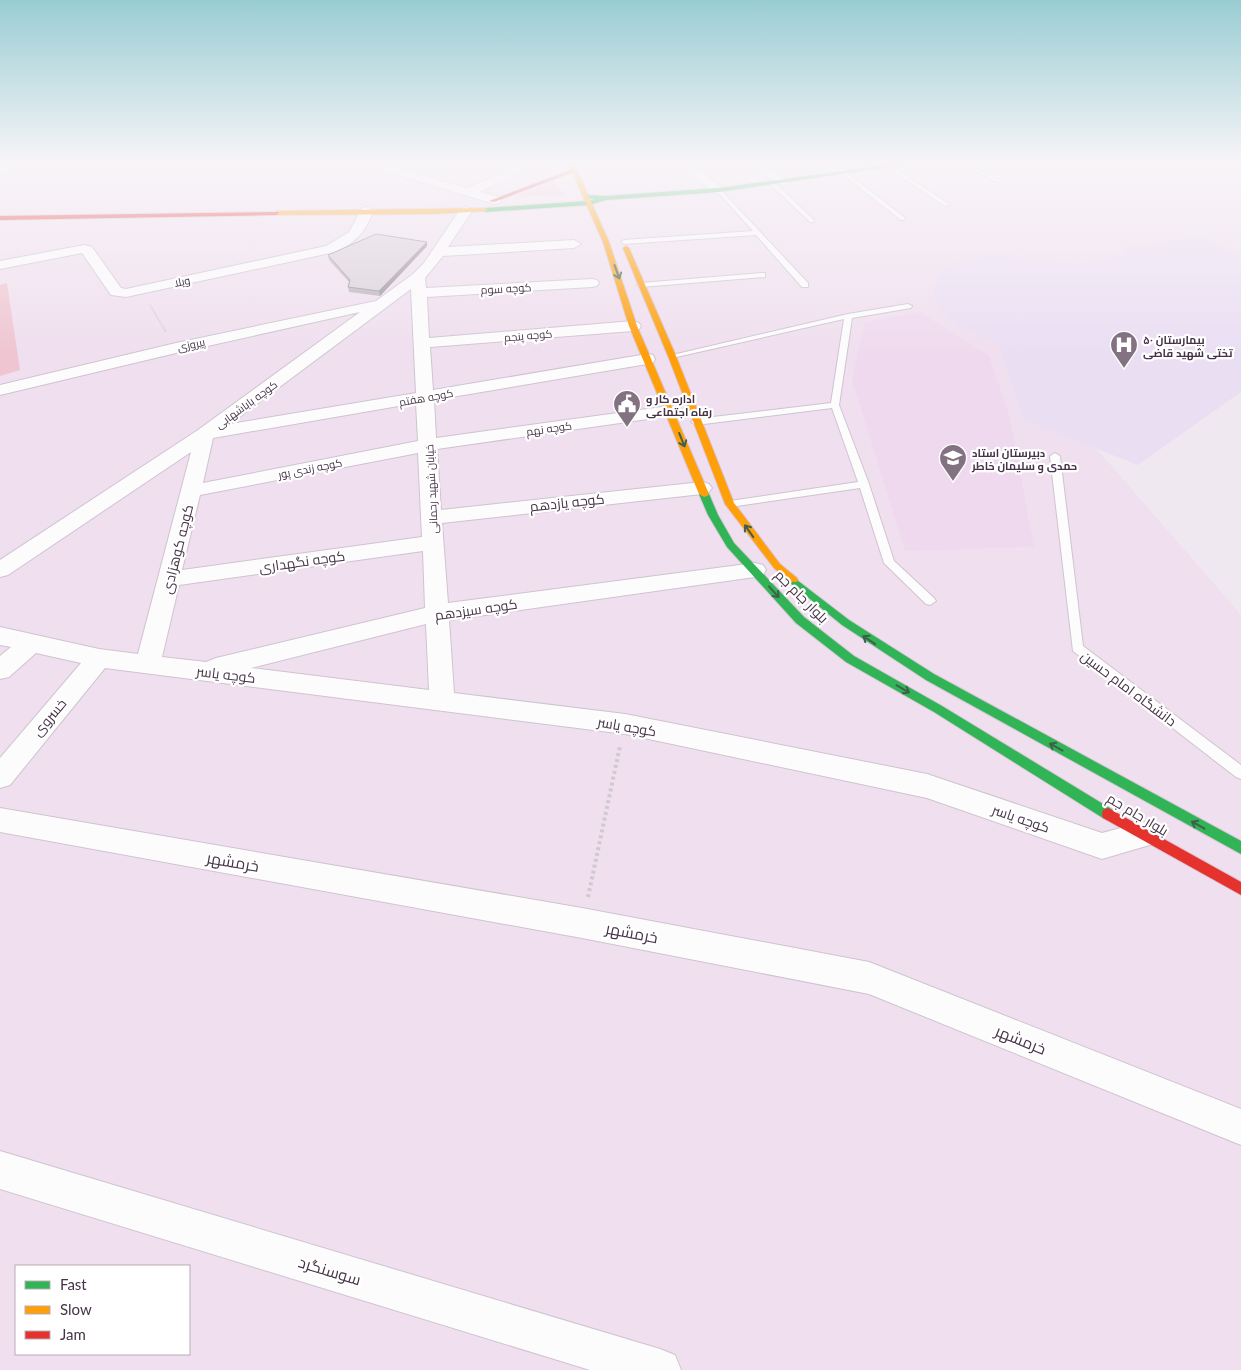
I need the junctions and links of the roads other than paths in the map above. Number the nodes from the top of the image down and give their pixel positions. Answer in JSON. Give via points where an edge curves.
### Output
{"nodes":[{"id":1,"x":360,"y":227,"type":"edge"},
{"id":2,"x":598,"y":227,"type":"edge"},
{"id":3,"x":752,"y":227,"type":"edge"},
{"id":4,"x":454,"y":228,"type":"edge"},
{"id":5,"x":757,"y":233,"type":"junction"},
{"id":6,"x":622,"y":238,"type":"joint"},
{"id":7,"x":574,"y":244,"type":"dead end"},
{"id":8,"x":438,"y":252,"type":"junction"},
{"id":9,"x":0,"y":265,"type":"edge"},
{"id":10,"x":762,"y":275,"type":"dead end"},
{"id":11,"x":592,"y":283,"type":"dead end"},
{"id":12,"x":805,"y":284,"type":"dead end"},
{"id":13,"x":419,"y":285,"type":"junction"},
{"id":14,"x":641,"y":285,"type":"junction"},
{"id":15,"x":383,"y":303,"type":"junction"},
{"id":16,"x":908,"y":306,"type":"dead end"},
{"id":17,"x":848,"y":316,"type":"junction"},
{"id":18,"x":633,"y":326,"type":"junction"},
{"id":19,"x":422,"y":343,"type":"junction"},
{"id":20,"x":659,"y":357,"type":"junction"},
{"id":21,"x":0,"y":390,"type":"edge"},
{"id":22,"x":426,"y":397,"type":"junction"},
{"id":23,"x":835,"y":405,"type":"junction"},
{"id":24,"x":669,"y":411,"type":"junction"},
{"id":25,"x":696,"y":422,"type":"junction"},
{"id":26,"x":205,"y":434,"type":"junction"},
{"id":27,"x":428,"y":445,"type":"junction"},
{"id":28,"x":1055,"y":456,"type":"dead end"},
{"id":29,"x":864,"y":484,"type":"junction"},
{"id":30,"x":702,"y":488,"type":"junction"},
{"id":31,"x":191,"y":490,"type":"junction"},
{"id":32,"x":730,"y":504,"type":"junction"},
{"id":33,"x":433,"y":517,"type":"junction"},
{"id":34,"x":434,"y":542,"type":"junction"},
{"id":35,"x":0,"y":570,"type":"edge"},
{"id":36,"x":755,"y":570,"type":"junction"},
{"id":37,"x":169,"y":579,"type":"junction"},
{"id":38,"x":930,"y":601,"type":"dead end"},
{"id":39,"x":438,"y":613,"type":"junction"},
{"id":40,"x":0,"y":636,"type":"edge"},
{"id":41,"x":32,"y":643,"type":"junction"},
{"id":42,"x":99,"y":658,"type":"junction"},
{"id":43,"x":148,"y":664,"type":"junction"},
{"id":44,"x":0,"y":670,"type":"edge"},
{"id":45,"x":201,"y":671,"type":"junction"},
{"id":46,"x":442,"y":701,"type":"junction"},
{"id":47,"x":1241,"y":773,"type":"edge"},
{"id":48,"x":0,"y":776,"type":"edge"},
{"id":49,"x":0,"y":820,"type":"edge"},
{"id":50,"x":1143,"y":835,"type":"junction"},
{"id":51,"x":1241,"y":848,"type":"edge"},
{"id":52,"x":1241,"y":889,"type":"edge"},
{"id":53,"x":1241,"y":1127,"type":"edge"},
{"id":54,"x":0,"y":1170,"type":"edge"},
{"id":55,"x":660,"y":1370,"type":"edge"}],
"edges":[{"from":1,"to":9,"type":"street","name":"ویلا","via":[[345,243],[330,249],[126,293],[116,292],[84,249]]},
{"from":2,"to":18,"type":"main road","name":"بلوار جام جم","one_way":true},
{"from":3,"to":5,"type":"lane"},
{"from":4,"to":8,"type":"street","name":"کوچه باباشهابی"},
{"from":5,"to":6,"type":"lane"},
{"from":5,"to":12,"type":"lane"},
{"from":6,"to":14,"type":"main road","name":"بلوار جام جم"},
{"from":7,"to":8,"type":"street"},
{"from":8,"to":13,"type":"street","name":"کوچه باباشهابی"},
{"from":10,"to":14,"type":"lane"},
{"from":11,"to":13,"type":"street","name":"کوچه سوم"},
{"from":13,"to":15,"type":"street","name":"کوچه باباشهابی"},
{"from":13,"to":19,"type":"street","name":"خیابان شهید رحمانی"},
{"from":14,"to":20,"type":"main road","name":"بلوار جام جم"},
{"from":15,"to":21,"type":"street","name":"پیروزی"},
{"from":15,"to":26,"type":"street","name":"کوچه باباشهابی"},
{"from":16,"to":17,"type":"lane"},
{"from":17,"to":20,"type":"lane"},
{"from":17,"to":23,"type":"lane"},
{"from":18,"to":19,"type":"street","name":"کوچه پنجم"},
{"from":18,"to":20,"type":"main road","name":"بلوار جام جم"},
{"from":19,"to":22,"type":"street","name":"خیابان شهید رحمانی"},
{"from":20,"to":22,"type":"street","name":"کوچه هفتم"},
{"from":20,"to":24,"type":"main road","name":"بلوار جام جم"},
{"from":20,"to":25,"type":"main road","name":"بلوار جام جم"},
{"from":22,"to":26,"type":"street","name":"کوچه هفتم"},
{"from":22,"to":27,"type":"street","name":"خیابان شهید رحمانی"},
{"from":23,"to":25,"type":"lane"},
{"from":23,"to":29,"type":"lane"},
{"from":24,"to":27,"type":"street","name":"کوچه نهم"},
{"from":24,"to":30,"type":"main road","name":"بلوار جام جم","one_way":true},
{"from":25,"to":32,"type":"main road","name":"بلوار جام جم"},
{"from":26,"to":31,"type":"street","name":"کوچه کوهزادی"},
{"from":26,"to":35,"type":"street","name":"کوچه باباشهابی"},
{"from":27,"to":31,"type":"street","name":"کوچه زندی پور"},
{"from":27,"to":33,"type":"street","name":"خیابان شهید رحمانی"},
{"from":28,"to":47,"type":"lane","name":"دانشگاه امام حسین","via":[[1077,648]]},
{"from":29,"to":32,"type":"lane"},
{"from":29,"to":38,"type":"lane","via":[[889,563]]},
{"from":30,"to":33,"type":"street","name":"کوچه یازدهم"},
{"from":30,"to":36,"type":"main road","name":"بلوار جام جم","via":[[730,545]]},
{"from":31,"to":37,"type":"street","name":"کوچه کوهزادی"},
{"from":51,"to":32,"type":"main road","name":"بلوار جام جم","one_way":true,"via":[[946,687],[869,640],[821,606],[777,566]]},
{"from":33,"to":34,"type":"street","name":"خیابان شهید رحمانی"},
{"from":34,"to":37,"type":"street","name":"کوچه نگهداری"},
{"from":34,"to":39,"type":"street","name":"خیابان شهید رحمانی"},
{"from":36,"to":39,"type":"street","name":"کوچه سیزدهم"},
{"from":36,"to":50,"type":"main road","name":"بلوار جام جم","one_way":true,"via":[[800,620],[850,659]]},
{"from":37,"to":43,"type":"street","name":"کوچه کوهزادی"},
{"from":39,"to":45,"type":"street","name":"کوچه سیزدهم"},
{"from":39,"to":46,"type":"street","name":"خیابان شهید رحمانی"},
{"from":40,"to":41,"type":"street","name":"کوچه یاسر"},
{"from":41,"to":42,"type":"street","name":"کوچه یاسر"},
{"from":41,"to":44,"type":"street"},
{"from":42,"to":43,"type":"street","name":"کوچه یاسر"},
{"from":42,"to":48,"type":"street","name":"خسروی"},
{"from":43,"to":45,"type":"street","name":"کوچه یاسر"},
{"from":45,"to":46,"type":"street","name":"کوچه یاسر"},
{"from":46,"to":50,"type":"street","name":"کوچه یاسر","via":[[625,724],[927,786],[1102,846]]},
{"from":49,"to":53,"type":"street","name":"خرمشهر","via":[[582,923],[869,978]]},
{"from":50,"to":52,"type":"main road","name":"بلوار جام جم"},
{"from":54,"to":55,"type":"street","name":"سوسنگرد"}]}
